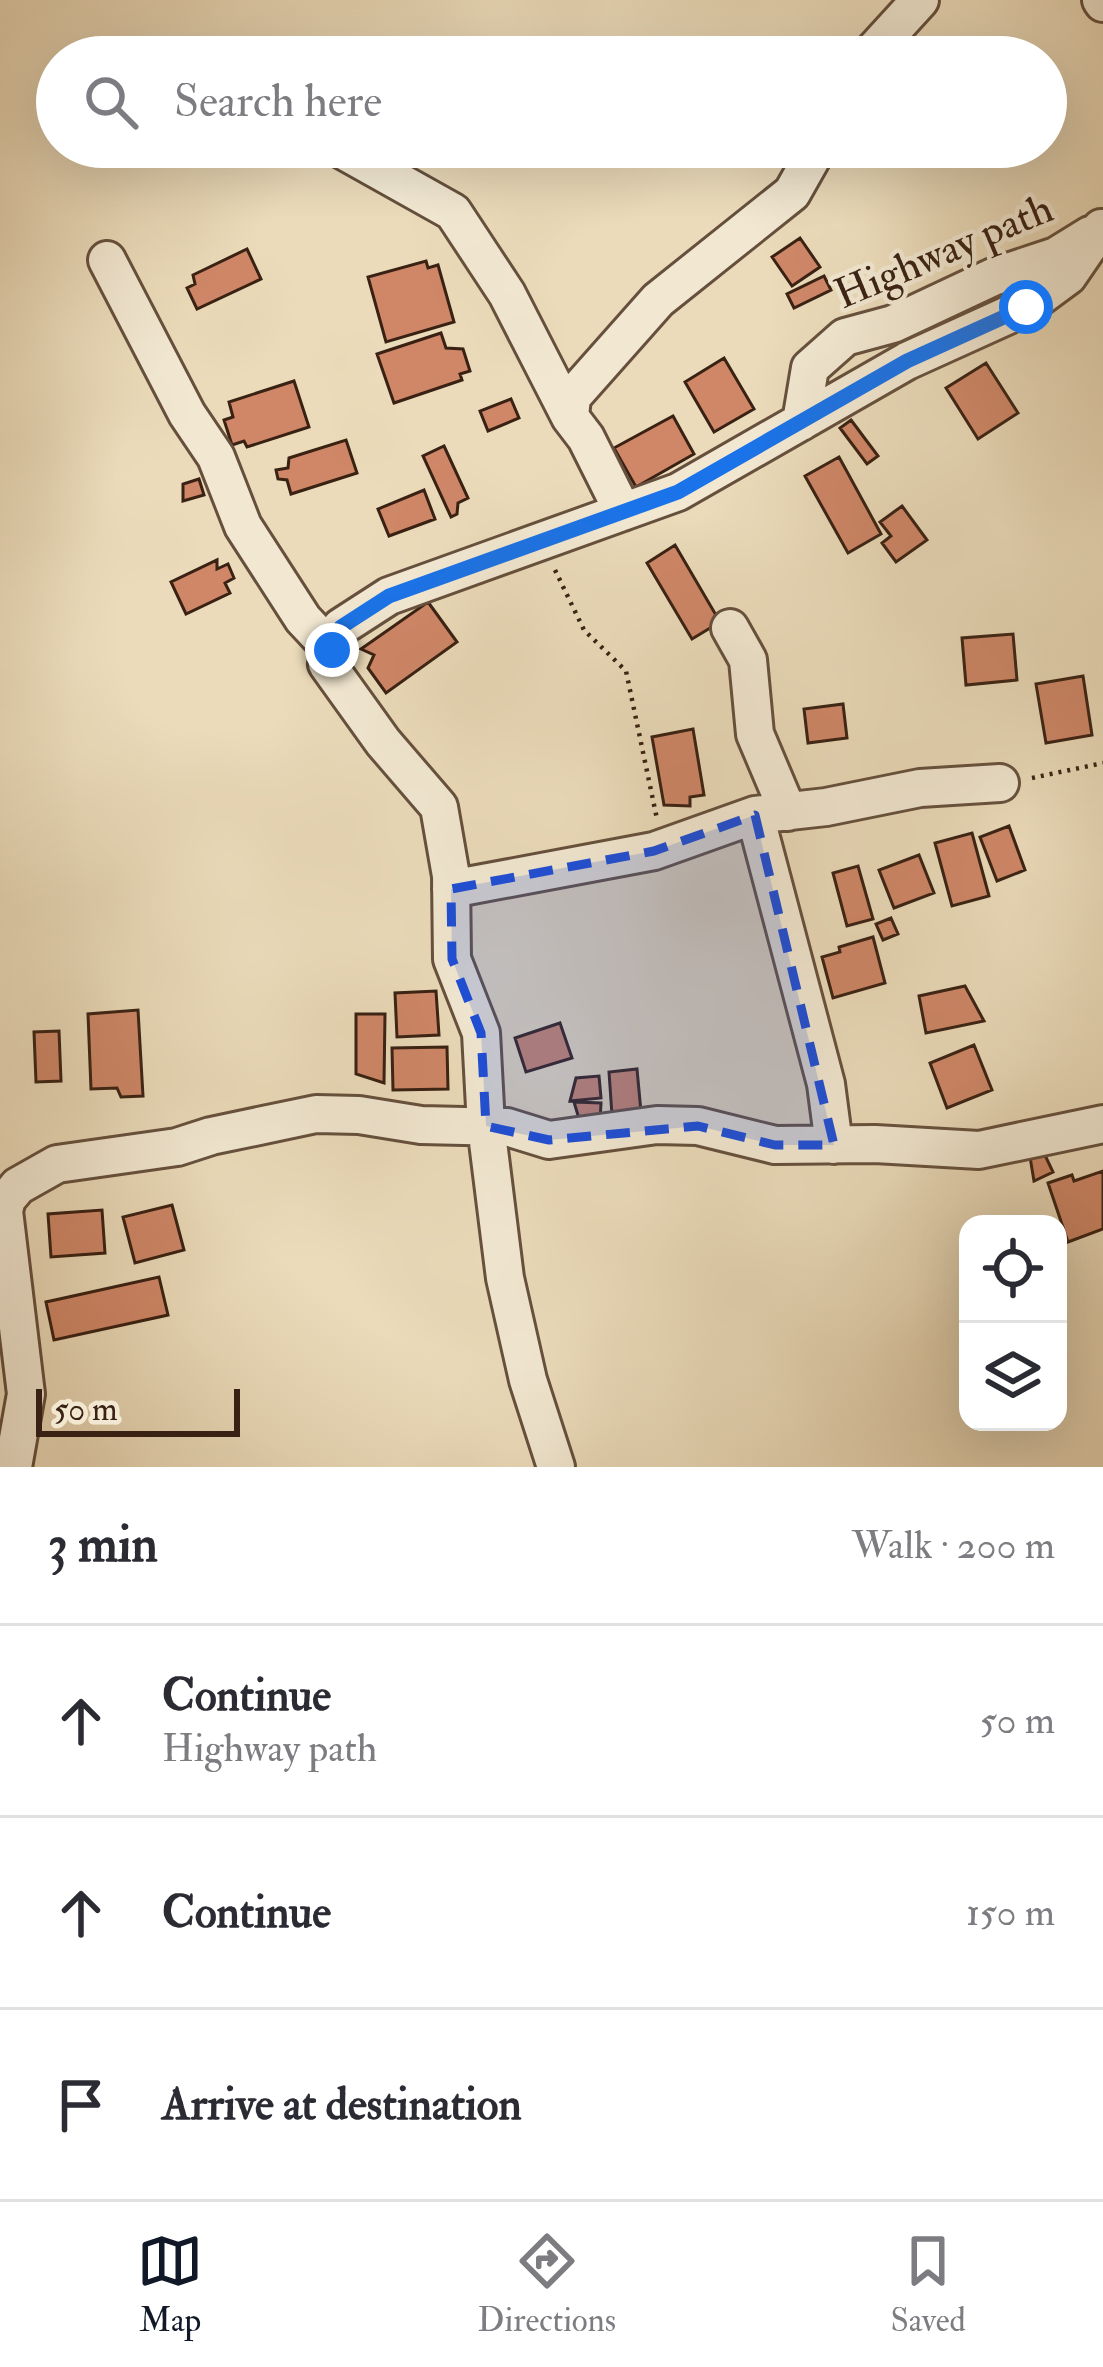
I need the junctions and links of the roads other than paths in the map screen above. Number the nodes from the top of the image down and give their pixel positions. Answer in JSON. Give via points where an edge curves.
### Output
{"nodes":[{"id":1,"x":920,"y":0,"type":"edge"},
{"id":2,"x":887,"y":36,"type":"edge"},
{"id":3,"x":374,"y":168,"type":"edge"},
{"id":4,"x":809,"y":168,"type":"edge"},
{"id":5,"x":1102,"y":227,"type":"edge"},
{"id":6,"x":107,"y":260,"type":"dead end"},
{"id":7,"x":570,"y":417,"type":"junction"},
{"id":8,"x":801,"y":422,"type":"junction"},
{"id":9,"x":623,"y":512,"type":"junction"},
{"id":10,"x":730,"y":628,"type":"dead end"},
{"id":11,"x":332,"y":650,"type":"junction"},
{"id":12,"x":1000,"y":783,"type":"road end"},
{"id":13,"x":771,"y":814,"type":"junction"},
{"id":14,"x":451,"y":889,"type":"junction"},
{"id":15,"x":1103,"y":1124,"type":"edge"},
{"id":16,"x":486,"y":1126,"type":"junction"},
{"id":17,"x":834,"y":1145,"type":"junction"},
{"id":18,"x":13,"y":1467,"type":"edge"},
{"id":19,"x":556,"y":1467,"type":"edge"}],
"edges":[{"from":1,"to":2,"type":"street"},
{"from":3,"to":7,"type":"street","via":[[453,212],[507,294]]},
{"from":4,"to":7,"type":"street","via":[[792,193],[658,300],[572,397]]},
{"from":5,"to":8,"type":"street","name":"Highway path","via":[[1068,277],[1026,307],[907,361]]},
{"from":5,"to":8,"type":"street","name":"Highway path","via":[[1056,256],[844,337],[810,368]]},
{"from":6,"to":11,"type":"street","via":[[216,458],[242,526]]},
{"from":7,"to":9,"type":"street"},
{"from":8,"to":9,"type":"street","name":"Highway path","via":[[678,492]]},
{"from":9,"to":11,"type":"street","name":"Highway path","via":[[389,596],[341,627]]},
{"from":10,"to":13,"type":"street","via":[[748,660]]},
{"from":11,"to":14,"type":"street","via":[[327,664],[439,807]]},
{"from":12,"to":13,"type":"street"},
{"from":13,"to":14,"type":"street","via":[[661,848]]},
{"from":13,"to":17,"type":"street"},
{"from":14,"to":16,"type":"street","via":[[452,959],[481,1033]]},
{"from":15,"to":17,"type":"street","via":[[979,1150]]},
{"from":16,"to":17,"type":"street","via":[[549,1140],[698,1126],[775,1145]]},
{"from":16,"to":18,"type":"street","via":[[316,1114],[57,1165],[18,1186],[4,1211],[26,1394]]},
{"from":16,"to":19,"type":"street","via":[[505,1278]]}]}
